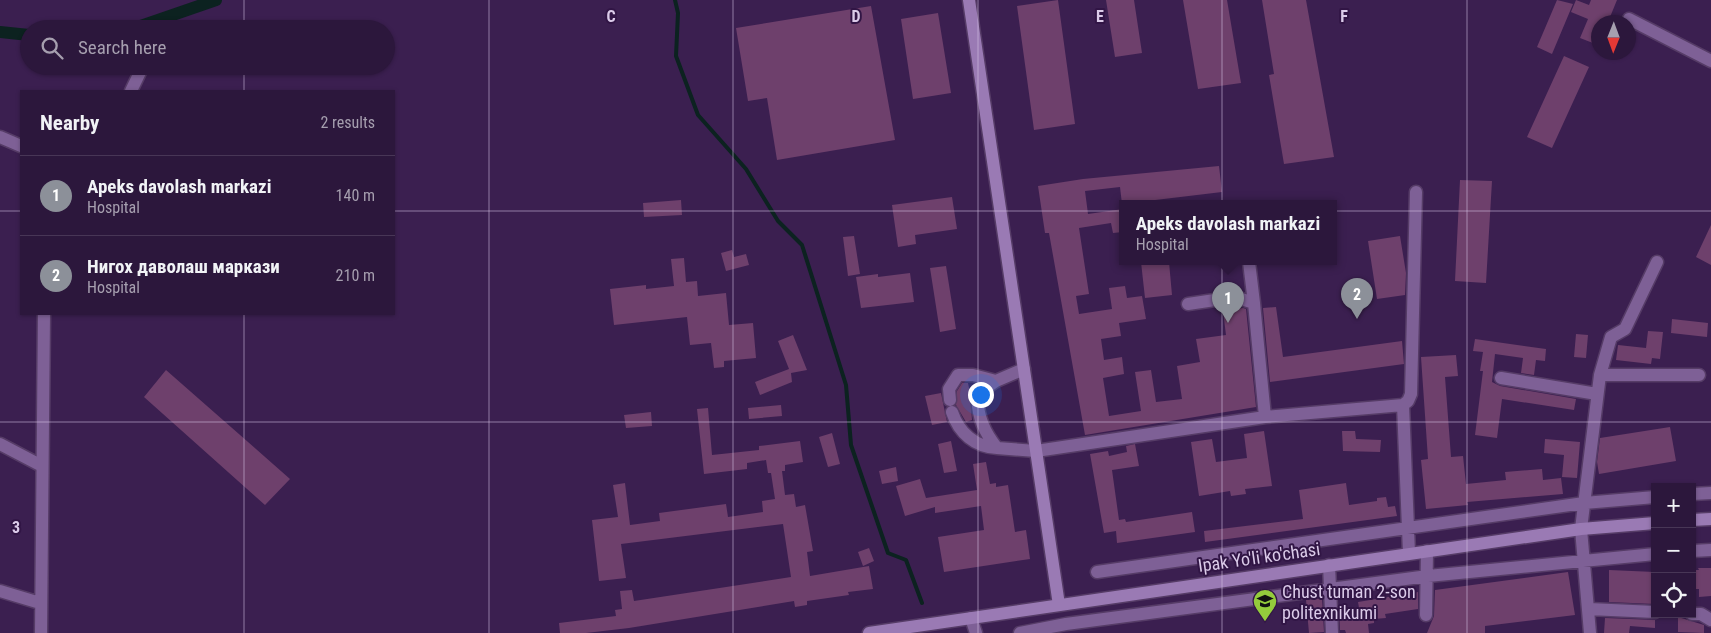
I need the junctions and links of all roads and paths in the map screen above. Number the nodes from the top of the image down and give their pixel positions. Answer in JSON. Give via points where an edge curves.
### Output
{"nodes":[{"id":1,"x":970,"y":0,"type":"edge"},
{"id":2,"x":1636,"y":22,"type":"edge"},
{"id":3,"x":1711,"y":61,"type":"edge"},
{"id":4,"x":138,"y":75,"type":"edge"},
{"id":5,"x":131,"y":90,"type":"edge"},
{"id":6,"x":0,"y":137,"type":"edge"},
{"id":7,"x":20,"y":146,"type":"edge"},
{"id":8,"x":1416,"y":192,"type":"dead end"},
{"id":9,"x":1657,"y":262,"type":"dead end"},
{"id":10,"x":1249,"y":265,"type":"edge"},
{"id":11,"x":1254,"y":303,"type":"junction"},
{"id":12,"x":1188,"y":304,"type":"dead end"},
{"id":13,"x":44,"y":315,"type":"edge"},
{"id":14,"x":1024,"y":369,"type":"junction"},
{"id":15,"x":1699,"y":374,"type":"dead end"},
{"id":16,"x":1600,"y":375,"type":"junction"},
{"id":17,"x":1501,"y":378,"type":"dead end"},
{"id":18,"x":996,"y":381,"type":"junction"},
{"id":19,"x":1597,"y":394,"type":"junction"},
{"id":20,"x":1403,"y":405,"type":"junction"},
{"id":21,"x":1265,"y":417,"type":"junction"},
{"id":22,"x":0,"y":444,"type":"edge"},
{"id":23,"x":997,"y":448,"type":"junction"},
{"id":24,"x":1036,"y":451,"type":"junction"},
{"id":25,"x":42,"y":466,"type":"junction"},
{"id":26,"x":1711,"y":492,"type":"edge"},
{"id":27,"x":1696,"y":494,"type":"edge"},
{"id":28,"x":1651,"y":497,"type":"edge"},
{"id":29,"x":1584,"y":503,"type":"junction"},
{"id":30,"x":1711,"y":519,"type":"edge"},
{"id":31,"x":1696,"y":520,"type":"edge"},
{"id":32,"x":1651,"y":523,"type":"edge"},
{"id":33,"x":1408,"y":528,"type":"junction"},
{"id":34,"x":1581,"y":529,"type":"junction"},
{"id":35,"x":1427,"y":550,"type":"junction"},
{"id":36,"x":1711,"y":550,"type":"edge"},
{"id":37,"x":1696,"y":551,"type":"edge"},
{"id":38,"x":1408,"y":553,"type":"junction"},
{"id":39,"x":1651,"y":554,"type":"edge"},
{"id":40,"x":1585,"y":560,"type":"junction"},
{"id":41,"x":1329,"y":564,"type":"junction"},
{"id":42,"x":1097,"y":572,"type":"dead end"},
{"id":43,"x":1428,"y":576,"type":"junction"},
{"id":44,"x":1330,"y":590,"type":"junction"},
{"id":45,"x":0,"y":591,"type":"edge"},
{"id":46,"x":40,"y":603,"type":"junction"},
{"id":47,"x":1062,"y":604,"type":"junction"},
{"id":48,"x":1589,"y":609,"type":"junction"},
{"id":49,"x":1651,"y":612,"type":"edge"},
{"id":50,"x":1696,"y":614,"type":"edge"},
{"id":51,"x":1426,"y":615,"type":"dead end"},
{"id":52,"x":971,"y":618,"type":"junction"},
{"id":53,"x":1711,"y":620,"type":"edge"},
{"id":54,"x":1066,"y":629,"type":"edge"},
{"id":55,"x":40,"y":633,"type":"edge"},
{"id":56,"x":869,"y":633,"type":"edge"},
{"id":57,"x":976,"y":633,"type":"edge"},
{"id":58,"x":1020,"y":633,"type":"edge"},
{"id":59,"x":1332,"y":633,"type":"edge"},
{"id":60,"x":1590,"y":633,"type":"edge"}],
"edges":[{"from":1,"to":14,"type":"main road"},
{"from":2,"to":3,"type":"street"},
{"from":4,"to":5,"type":"street"},
{"from":6,"to":7,"type":"street"},
{"from":8,"to":20,"type":"street","via":[[1411,394]]},
{"from":9,"to":16,"type":"street","via":[[1625,329],[1611,337]]},
{"from":10,"to":11,"type":"street"},
{"from":11,"to":12,"type":"street","via":[[1235,297]]},
{"from":11,"to":21,"type":"street"},
{"from":13,"to":25,"type":"street"},
{"from":14,"to":18,"type":"street"},
{"from":14,"to":24,"type":"main road"},
{"from":15,"to":16,"type":"street"},
{"from":16,"to":19,"type":"street"},
{"from":17,"to":19,"type":"street"},
{"from":18,"to":23,"type":"street","via":[[978,394],[977,408],[986,436]]},
{"from":18,"to":23,"type":"street","via":[[958,375],[949,389],[956,423],[971,440],[983,447]]},
{"from":19,"to":29,"type":"street"},
{"from":20,"to":21,"type":"street"},
{"from":20,"to":33,"type":"street"},
{"from":21,"to":24,"type":"street"},
{"from":22,"to":25,"type":"street"},
{"from":23,"to":24,"type":"street"},
{"from":24,"to":47,"type":"main road"},
{"from":25,"to":46,"type":"street"},
{"from":26,"to":27,"type":"street"},
{"from":28,"to":29,"type":"street"},
{"from":29,"to":33,"type":"street"},
{"from":29,"to":34,"type":"street"},
{"from":30,"to":31,"type":"main road"},
{"from":32,"to":34,"type":"main road","name":"Ipak Yo'li ko'chasi"},
{"from":33,"to":38,"type":"street"},
{"from":33,"to":42,"type":"street"},
{"from":34,"to":35,"type":"main road","name":"Ipak Yo'li ko'chasi"},
{"from":34,"to":40,"type":"street"},
{"from":35,"to":38,"type":"main road","name":"Ipak Yo'li ko'chasi"},
{"from":35,"to":43,"type":"street"},
{"from":36,"to":37,"type":"street"},
{"from":38,"to":41,"type":"main road","name":"Ipak Yo'li ko'chasi"},
{"from":39,"to":40,"type":"street"},
{"from":40,"to":43,"type":"street"},
{"from":40,"to":48,"type":"street"},
{"from":41,"to":44,"type":"street"},
{"from":41,"to":47,"type":"main road","name":"Ipak Yo'li ko'chasi"},
{"from":43,"to":44,"type":"street"},
{"from":43,"to":51,"type":"street"},
{"from":44,"to":54,"type":"street"},
{"from":44,"to":59,"type":"street"},
{"from":45,"to":46,"type":"street"},
{"from":46,"to":55,"type":"street"},
{"from":47,"to":52,"type":"main road","name":"Ipak Yo'li ko'chasi"},
{"from":47,"to":54,"type":"street"},
{"from":48,"to":49,"type":"street"},
{"from":48,"to":60,"type":"street"},
{"from":50,"to":53,"type":"street"},
{"from":52,"to":56,"type":"main road","name":"Ipak Yo'li ko'chasi"},
{"from":52,"to":57,"type":"street"},
{"from":54,"to":58,"type":"street"}]}
